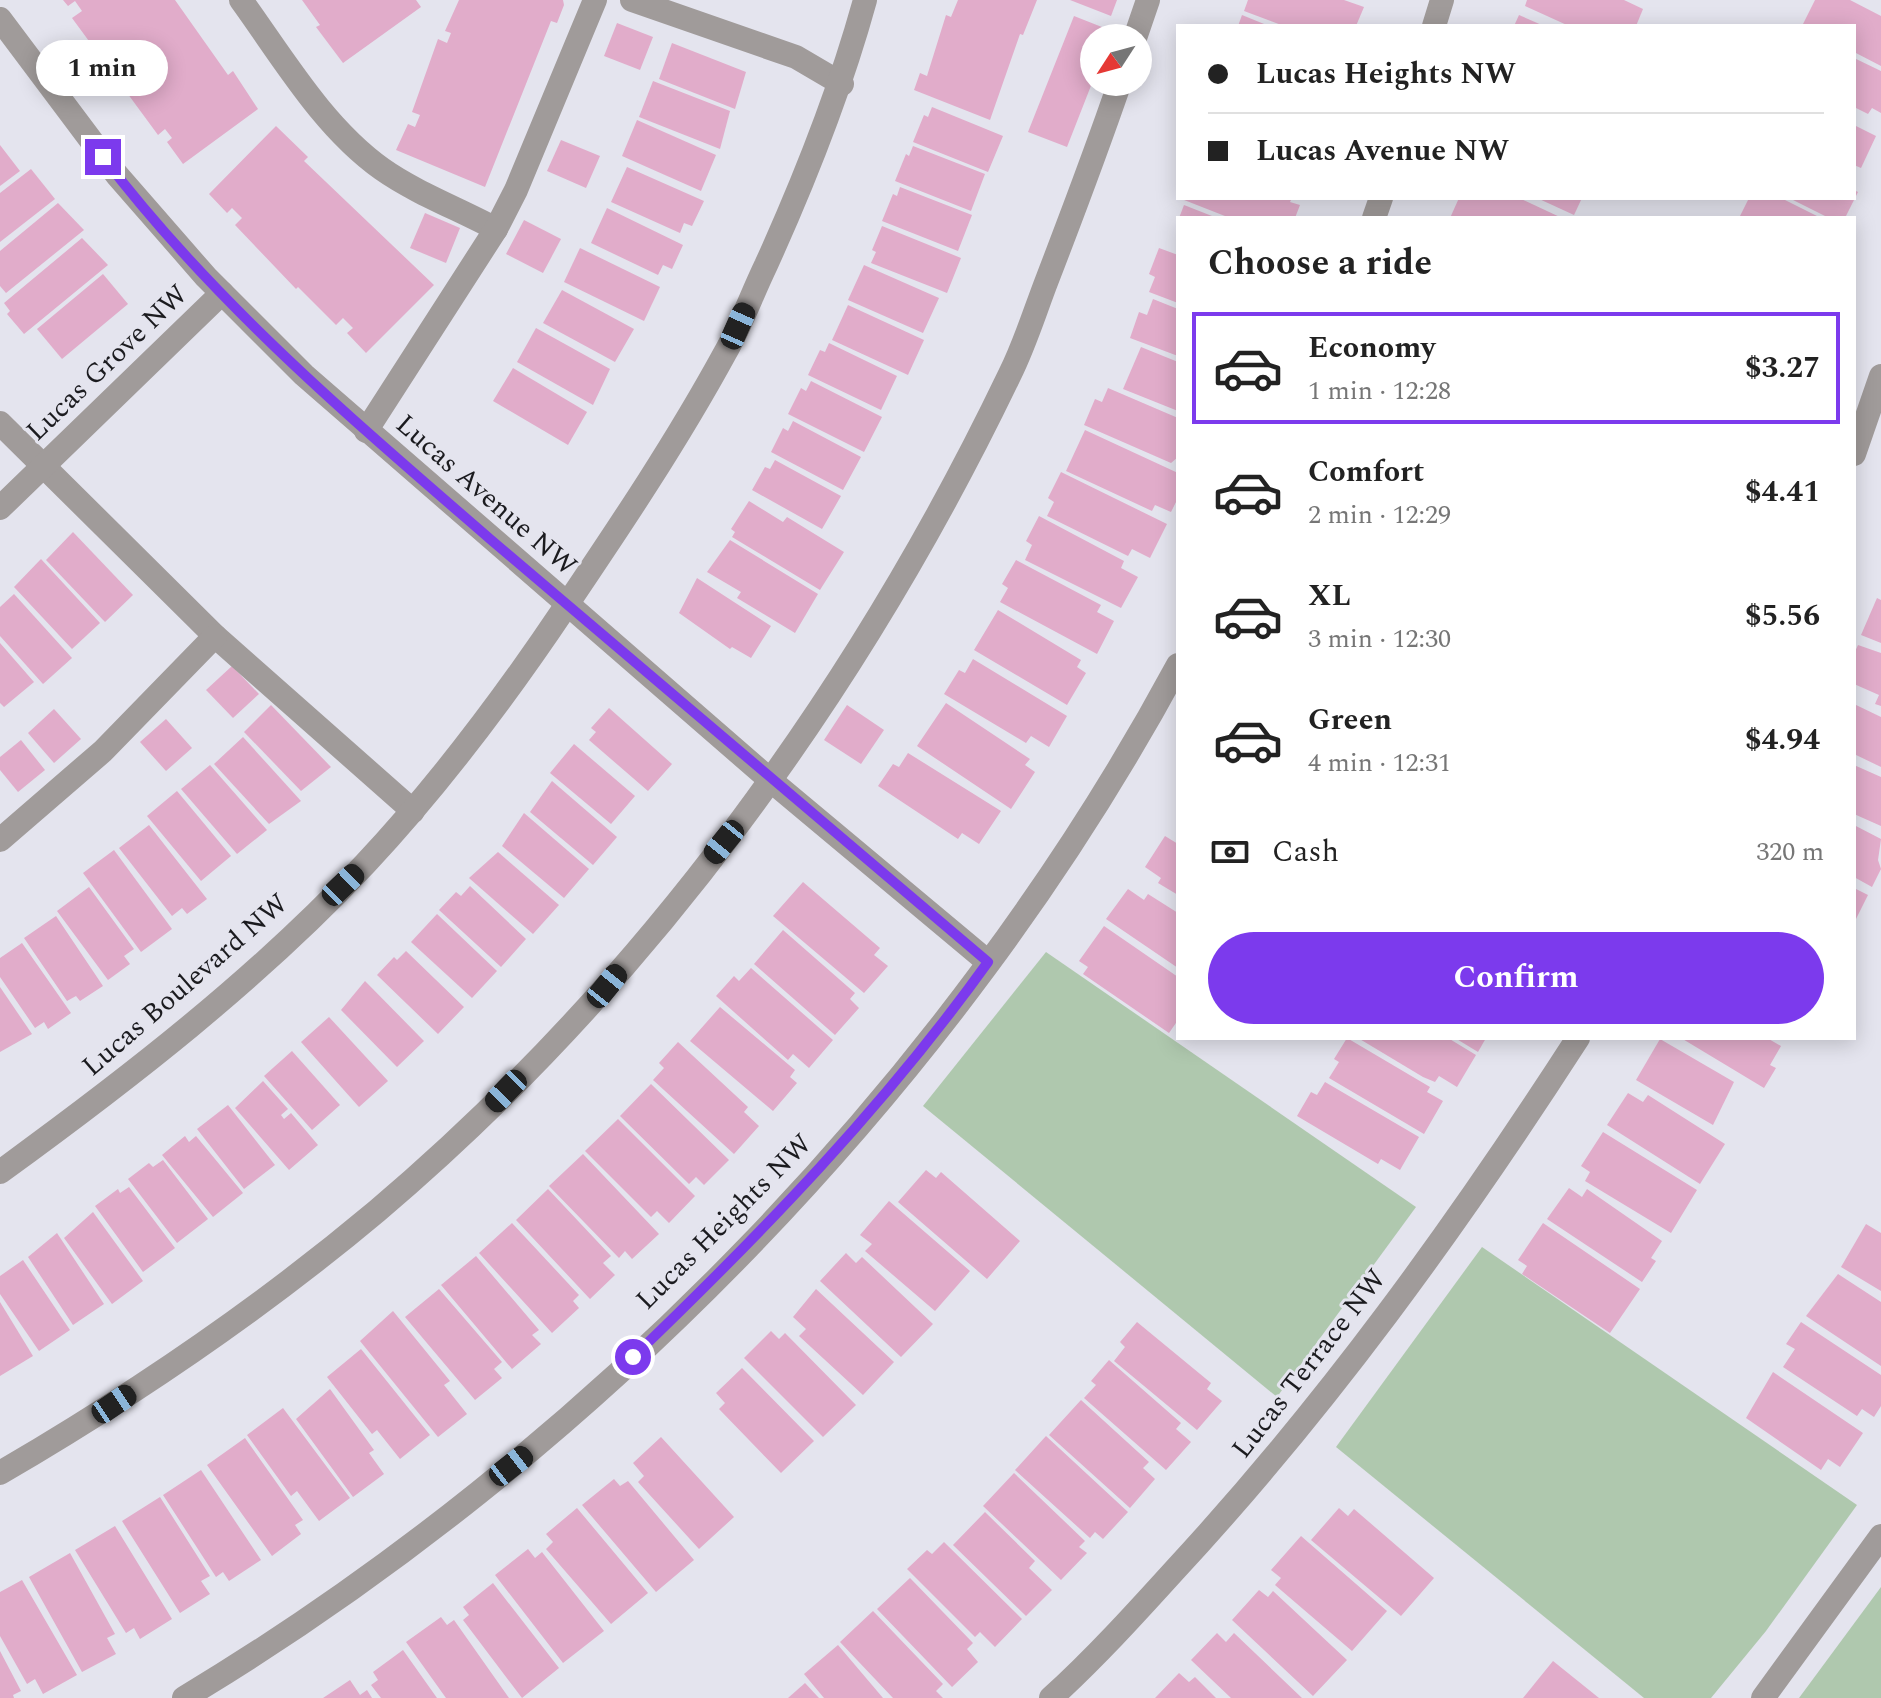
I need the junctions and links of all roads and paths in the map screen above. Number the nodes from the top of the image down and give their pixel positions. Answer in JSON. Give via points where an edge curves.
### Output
{"nodes":[{"id":1,"x":241,"y":0,"type":"edge"},
{"id":2,"x":595,"y":0,"type":"edge"},
{"id":3,"x":632,"y":0,"type":"edge"},
{"id":4,"x":865,"y":0,"type":"edge"},
{"id":5,"x":1148,"y":0,"type":"edge"},
{"id":6,"x":1442,"y":0,"type":"edge"},
{"id":7,"x":0,"y":19,"type":"edge"},
{"id":8,"x":1140,"y":24,"type":"edge"},
{"id":9,"x":1435,"y":24,"type":"edge"},
{"id":10,"x":842,"y":84,"type":"junction"},
{"id":11,"x":1115,"y":96,"type":"edge"},
{"id":12,"x":496,"y":229,"type":"junction"},
{"id":13,"x":222,"y":293,"type":"junction"},
{"id":14,"x":1881,"y":376,"type":"edge"},
{"id":15,"x":0,"y":423,"type":"edge"},
{"id":16,"x":366,"y":431,"type":"junction"},
{"id":17,"x":1856,"y":448,"type":"edge"},
{"id":18,"x":44,"y":468,"type":"junction"},
{"id":19,"x":0,"y":508,"type":"edge"},
{"id":20,"x":567,"y":605,"type":"junction"},
{"id":21,"x":215,"y":636,"type":"junction"},
{"id":22,"x":1176,"y":668,"type":"edge"},
{"id":23,"x":769,"y":779,"type":"junction"},
{"id":24,"x":413,"y":811,"type":"junction"},
{"id":25,"x":0,"y":840,"type":"edge"},
{"id":26,"x":988,"y":962,"type":"junction"},
{"id":27,"x":1577,"y":1040,"type":"edge"},
{"id":28,"x":0,"y":1172,"type":"edge"},
{"id":29,"x":0,"y":1473,"type":"edge"},
{"id":30,"x":1881,"y":1536,"type":"edge"},
{"id":31,"x":184,"y":1698,"type":"edge"},
{"id":32,"x":1051,"y":1698,"type":"edge"},
{"id":33,"x":1763,"y":1698,"type":"edge"}],
"edges":[{"from":1,"to":12,"type":"street","via":[[344,136],[382,170]]},
{"from":2,"to":12,"type":"street"},
{"from":3,"to":10,"type":"street","via":[[796,57]]},
{"from":4,"to":10,"type":"street","name":"Lucas Boulevard NW"},
{"from":5,"to":8,"type":"street"},
{"from":6,"to":9,"type":"street"},
{"from":7,"to":13,"type":"street","name":"Lucas Avenue NW","via":[[117,175]]},
{"from":10,"to":20,"type":"street","name":"Lucas Boulevard NW","via":[[727,351],[623,524]]},
{"from":11,"to":23,"type":"street","via":[[1012,372],[911,560]]},
{"from":12,"to":16,"type":"street"},
{"from":13,"to":16,"type":"street","name":"Lucas Avenue NW"},
{"from":13,"to":18,"type":"street","name":"Lucas Grove NW"},
{"from":14,"to":17,"type":"street"},
{"from":15,"to":18,"type":"street"},
{"from":16,"to":20,"type":"street","name":"Lucas Avenue NW"},
{"from":18,"to":19,"type":"street","name":"Lucas Grove NW"},
{"from":18,"to":21,"type":"street"},
{"from":20,"to":23,"type":"street","name":"Lucas Avenue NW"},
{"from":20,"to":24,"type":"street","name":"Lucas Boulevard NW","via":[[512,688]]},
{"from":21,"to":24,"type":"street"},
{"from":21,"to":25,"type":"street","via":[[103,751]]},
{"from":22,"to":26,"type":"street","name":"Lucas Heights NW","via":[[1094,808]]},
{"from":23,"to":26,"type":"street","name":"Lucas Avenue NW"},
{"from":23,"to":29,"type":"street","via":[[607,986],[486,1112],[377,1211],[229,1327],[91,1420]]},
{"from":24,"to":28,"type":"street","name":"Lucas Boulevard NW","via":[[267,959],[168,1045]]},
{"from":26,"to":31,"type":"street","name":"Lucas Heights NW","via":[[943,1024],[795,1198],[554,1433],[329,1604]]},
{"from":27,"to":32,"type":"street","name":"Lucas Terrace NW","via":[[1487,1179],[1319,1405],[1208,1534]]},
{"from":30,"to":33,"type":"street"}]}
